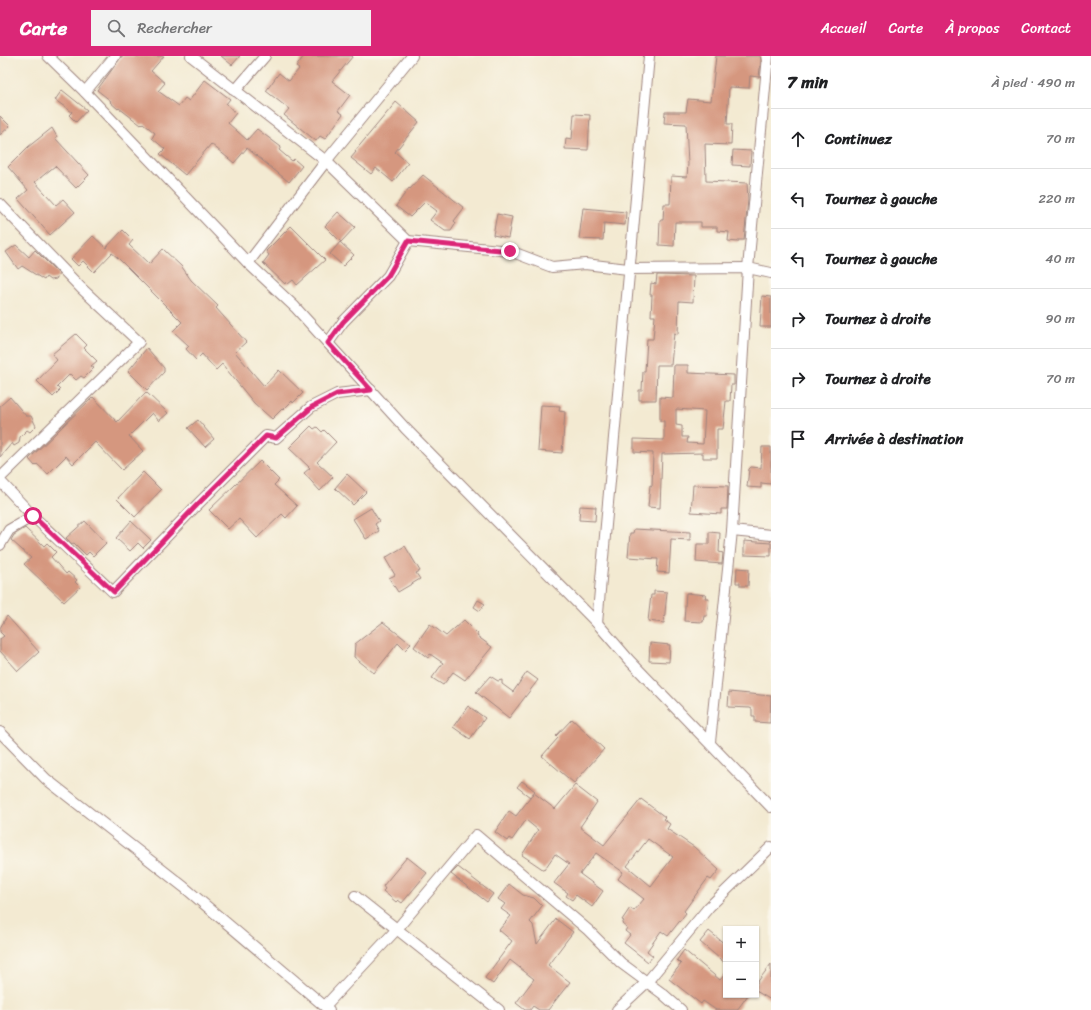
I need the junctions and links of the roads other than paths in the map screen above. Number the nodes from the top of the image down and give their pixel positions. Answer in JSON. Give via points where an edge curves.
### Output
{"nodes":[{"id":1,"x":48,"y":56,"type":"edge"},
{"id":2,"x":115,"y":56,"type":"edge"},
{"id":3,"x":191,"y":56,"type":"edge"},
{"id":4,"x":265,"y":56,"type":"edge"},
{"id":5,"x":412,"y":56,"type":"edge"},
{"id":6,"x":649,"y":56,"type":"edge"},
{"id":7,"x":768,"y":56,"type":"edge"},
{"id":8,"x":235,"y":91,"type":"junction"},
{"id":9,"x":85,"y":92,"type":"junction"},
{"id":10,"x":326,"y":161,"type":"junction"},
{"id":11,"x":0,"y":204,"type":"edge"},
{"id":12,"x":408,"y":241,"type":"junction"},
{"id":13,"x":248,"y":263,"type":"junction"},
{"id":14,"x":748,"y":268,"type":"junction"},
{"id":15,"x":628,"y":269,"type":"junction"},
{"id":16,"x":771,"y":273,"type":"edge"},
{"id":17,"x":328,"y":343,"type":"junction"},
{"id":18,"x":371,"y":390,"type":"junction"},
{"id":19,"x":0,"y":478,"type":"edge"},
{"id":20,"x":0,"y":481,"type":"edge"},
{"id":21,"x":33,"y":516,"type":"junction"},
{"id":22,"x":732,"y":531,"type":"junction"},
{"id":23,"x":771,"y":535,"type":"edge"},
{"id":24,"x":0,"y":546,"type":"edge"},
{"id":25,"x":597,"y":623,"type":"junction"},
{"id":26,"x":0,"y":732,"type":"edge"},
{"id":27,"x":710,"y":742,"type":"junction"},
{"id":28,"x":771,"y":808,"type":"edge"},
{"id":29,"x":771,"y":847,"type":"edge"},
{"id":30,"x":355,"y":896,"type":"dead end"},
{"id":31,"x":397,"y":929,"type":"junction"},
{"id":32,"x":647,"y":982,"type":"junction"},
{"id":33,"x":327,"y":1008,"type":"edge"},
{"id":34,"x":499,"y":1010,"type":"edge"},
{"id":35,"x":617,"y":1010,"type":"edge"},
{"id":36,"x":681,"y":1010,"type":"edge"}],
"edges":[{"from":1,"to":9,"type":"street"},
{"from":2,"to":9,"type":"street"},
{"from":3,"to":8,"type":"street"},
{"from":4,"to":8,"type":"street"},
{"from":5,"to":10,"type":"street"},
{"from":6,"to":15,"type":"street"},
{"from":7,"to":14,"type":"street"},
{"from":8,"to":10,"type":"street"},
{"from":9,"to":13,"type":"street"},
{"from":10,"to":12,"type":"street"},
{"from":10,"to":13,"type":"street"},
{"from":11,"to":19,"type":"street","via":[[81,288],[139,342]]},
{"from":12,"to":15,"type":"street","via":[[510,251],[552,267],[585,264]]},
{"from":12,"to":17,"type":"street","via":[[388,276],[343,322]]},
{"from":13,"to":17,"type":"street","via":[[295,307]]},
{"from":14,"to":15,"type":"street"},
{"from":14,"to":16,"type":"street"},
{"from":14,"to":22,"type":"street"},
{"from":15,"to":25,"type":"street"},
{"from":17,"to":18,"type":"street"},
{"from":18,"to":21,"type":"street","via":[[337,394],[312,407],[276,438],[266,436],[114,592]]},
{"from":18,"to":25,"type":"street","via":[[405,428]]},
{"from":20,"to":21,"type":"street"},
{"from":21,"to":24,"type":"street","via":[[9,530]]},
{"from":22,"to":23,"type":"street"},
{"from":22,"to":27,"type":"street"},
{"from":25,"to":27,"type":"street","via":[[629,660]]},
{"from":26,"to":33,"type":"street","via":[[46,779],[184,887]]},
{"from":27,"to":28,"type":"street"},
{"from":29,"to":32,"type":"street","via":[[709,907]]},
{"from":30,"to":31,"type":"street"},
{"from":31,"to":32,"type":"street","via":[[476,835],[588,930],[621,963]]},
{"from":31,"to":33,"type":"street"},
{"from":31,"to":34,"type":"street"},
{"from":32,"to":35,"type":"street"},
{"from":32,"to":36,"type":"street"}]}
